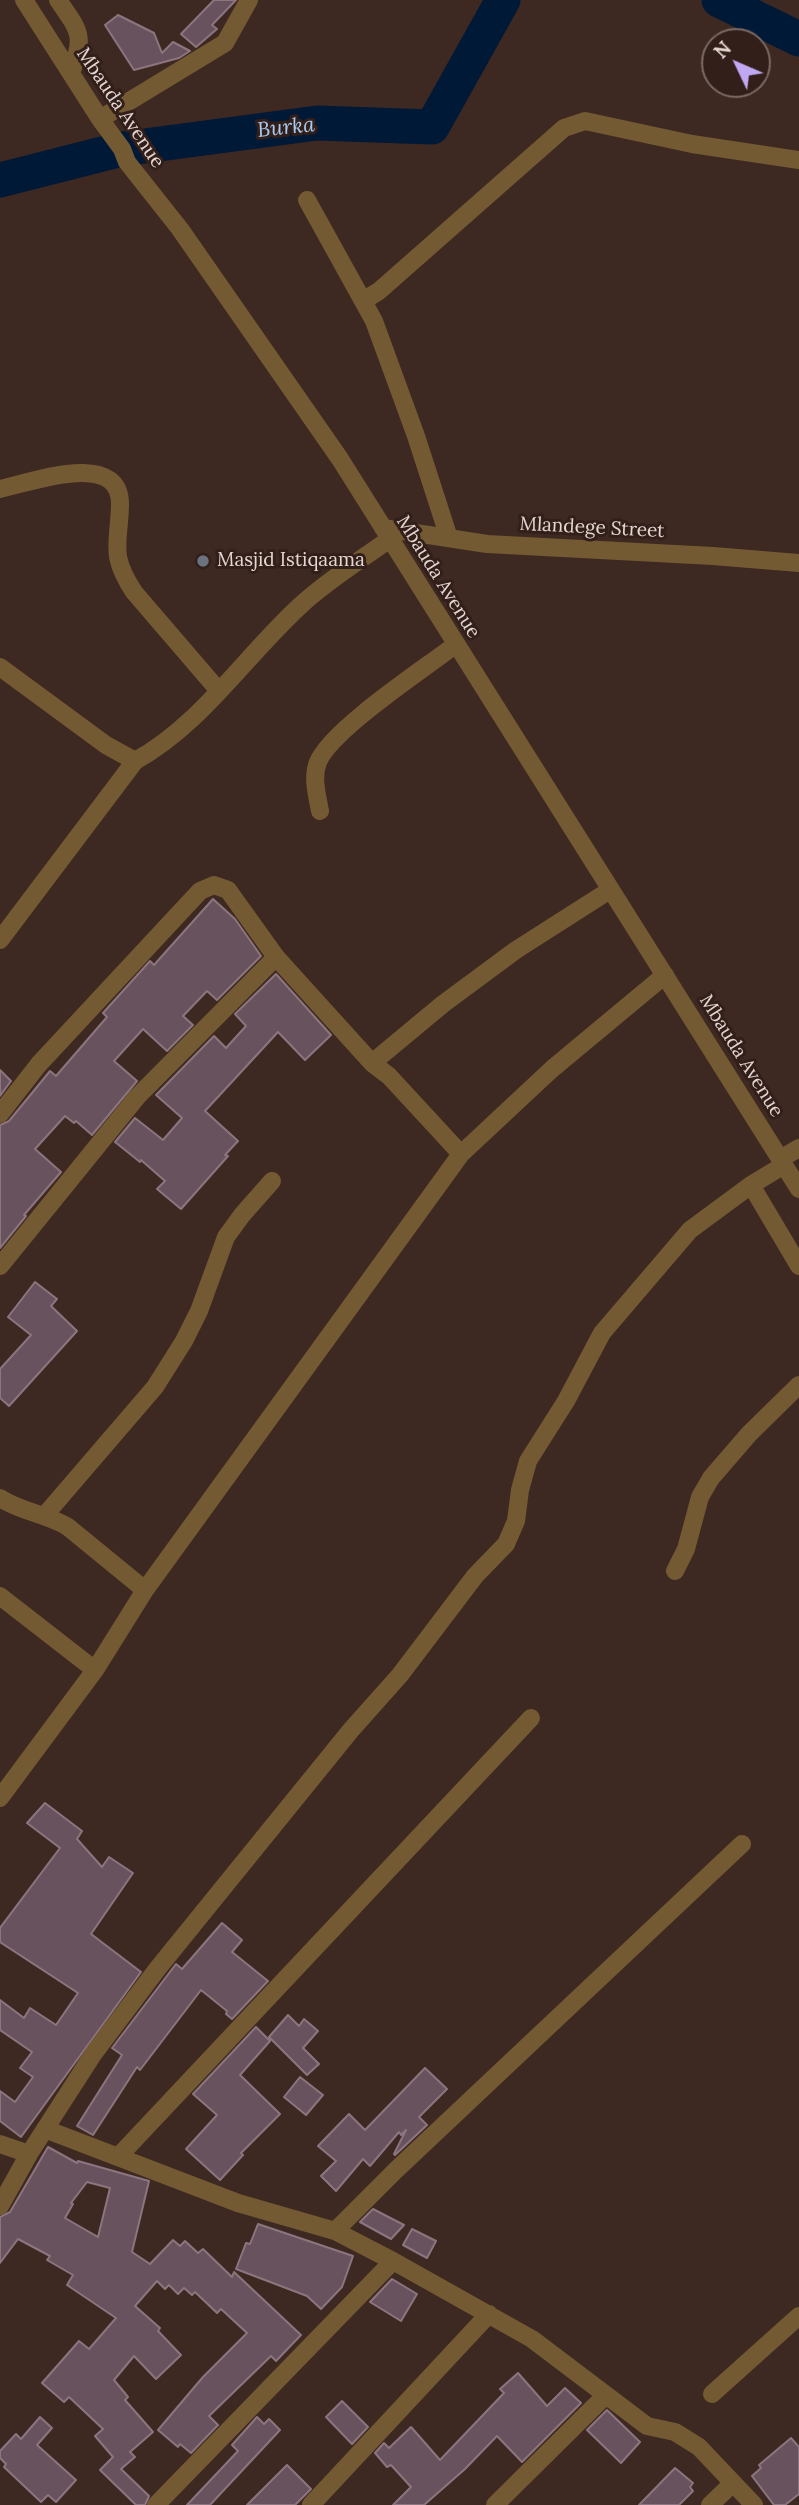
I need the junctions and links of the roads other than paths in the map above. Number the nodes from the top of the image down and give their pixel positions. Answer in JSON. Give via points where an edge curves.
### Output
{"nodes":[{"id":1,"x":24,"y":0,"type":"edge"},
{"id":2,"x":58,"y":0,"type":"edge"},
{"id":3,"x":249,"y":0,"type":"edge"},
{"id":4,"x":71,"y":73,"type":"junction"},
{"id":5,"x":100,"y":119,"type":"junction"},
{"id":6,"x":799,"y":160,"type":"edge"},
{"id":7,"x":307,"y":200,"type":"dead end"},
{"id":8,"x":363,"y":301,"type":"junction"},
{"id":9,"x":0,"y":489,"type":"edge"},
{"id":10,"x":387,"y":533,"type":"junction"},
{"id":11,"x":449,"y":538,"type":"junction"},
{"id":12,"x":799,"y":563,"type":"edge"},
{"id":13,"x":456,"y":645,"type":"junction"},
{"id":14,"x":0,"y":667,"type":"edge"},
{"id":15,"x":219,"y":691,"type":"junction"},
{"id":16,"x":135,"y":761,"type":"junction"},
{"id":17,"x":320,"y":811,"type":"dead end"},
{"id":18,"x":610,"y":890,"type":"junction"},
{"id":19,"x":0,"y":940,"type":"edge"},
{"id":20,"x":276,"y":957,"type":"junction"},
{"id":21,"x":665,"y":975,"type":"junction"},
{"id":22,"x":372,"y":1063,"type":"junction"},
{"id":23,"x":0,"y":1114,"type":"edge"},
{"id":24,"x":799,"y":1148,"type":"edge"},
{"id":25,"x":461,"y":1154,"type":"junction"},
{"id":26,"x":782,"y":1162,"type":"junction"},
{"id":27,"x":272,"y":1181,"type":"dead end"},
{"id":28,"x":751,"y":1185,"type":"junction"},
{"id":29,"x":799,"y":1189,"type":"edge"},
{"id":30,"x":0,"y":1266,"type":"edge"},
{"id":31,"x":799,"y":1266,"type":"edge"},
{"id":32,"x":799,"y":1385,"type":"edge"},
{"id":33,"x":0,"y":1498,"type":"edge"},
{"id":34,"x":45,"y":1516,"type":"junction"},
{"id":35,"x":675,"y":1571,"type":"dead end"},
{"id":36,"x":145,"y":1590,"type":"junction"},
{"id":37,"x":0,"y":1596,"type":"edge"},
{"id":38,"x":95,"y":1671,"type":"junction"},
{"id":39,"x":531,"y":1718,"type":"dead end"},
{"id":40,"x":0,"y":1798,"type":"edge"},
{"id":41,"x":742,"y":1844,"type":"dead end"},
{"id":42,"x":45,"y":2129,"type":"junction"},
{"id":43,"x":0,"y":2144,"type":"edge"},
{"id":44,"x":29,"y":2154,"type":"junction"},
{"id":45,"x":118,"y":2157,"type":"junction"},
{"id":46,"x":0,"y":2206,"type":"edge"},
{"id":47,"x":335,"y":2231,"type":"junction"},
{"id":48,"x":393,"y":2261,"type":"junction"},
{"id":49,"x":489,"y":2314,"type":"junction"},
{"id":50,"x":799,"y":2316,"type":"edge"},
{"id":51,"x":712,"y":2394,"type":"dead end"},
{"id":52,"x":605,"y":2396,"type":"junction"},
{"id":53,"x":733,"y":2483,"type":"junction"},
{"id":54,"x":156,"y":2505,"type":"edge"},
{"id":55,"x":311,"y":2505,"type":"edge"},
{"id":56,"x":495,"y":2505,"type":"edge"},
{"id":57,"x":710,"y":2505,"type":"edge"},
{"id":58,"x":754,"y":2505,"type":"edge"}],
"edges":[{"from":1,"to":4,"type":"street","name":"Mbauda Avenue"},
{"from":2,"to":4,"type":"street","via":[[78,29],[80,48]]},
{"from":3,"to":5,"type":"street","via":[[225,43]]},
{"from":4,"to":5,"type":"street","name":"Mbauda Avenue"},
{"from":5,"to":10,"type":"street","name":"Mbauda Avenue","via":[[340,459]]},
{"from":6,"to":8,"type":"street","via":[[576,122]]},
{"from":7,"to":8,"type":"street"},
{"from":8,"to":11,"type":"street","via":[[416,436]]},
{"from":9,"to":15,"type":"street","via":[[76,472],[91,472],[109,480],[120,503],[116,541],[124,577]]},
{"from":10,"to":11,"type":"street","name":"Mlandege Street"},
{"from":10,"to":13,"type":"street","name":"Mbauda Avenue"},
{"from":10,"to":15,"type":"street","via":[[302,604]]},
{"from":11,"to":12,"type":"street","name":"Mlandege Street"},
{"from":13,"to":17,"type":"street","via":[[365,712],[328,747],[318,763],[315,784]]},
{"from":13,"to":18,"type":"street","name":"Mbauda Avenue"},
{"from":14,"to":16,"type":"street"},
{"from":15,"to":16,"type":"street","via":[[160,747]]},
{"from":16,"to":19,"type":"street"},
{"from":18,"to":21,"type":"street","name":"Mbauda Avenue"},
{"from":18,"to":22,"type":"street","via":[[516,950]]},
{"from":20,"to":22,"type":"street"},
{"from":20,"to":23,"type":"street","via":[[228,890],[206,887],[56,1045]]},
{"from":20,"to":30,"type":"street","via":[[137,1097]]},
{"from":21,"to":25,"type":"street","via":[[552,1069]]},
{"from":21,"to":26,"type":"street","name":"Mbauda Avenue"},
{"from":22,"to":25,"type":"street"},
{"from":24,"to":26,"type":"street"},
{"from":25,"to":36,"type":"street"},
{"from":26,"to":28,"type":"street"},
{"from":26,"to":29,"type":"street","name":"Mbauda Avenue"},
{"from":27,"to":34,"type":"street","via":[[226,1237],[199,1311],[163,1376]]},
{"from":28,"to":31,"type":"street"},
{"from":28,"to":42,"type":"street","via":[[690,1230],[602,1333],[528,1461],[516,1521],[506,1544],[475,1576],[401,1675],[158,1968],[94,2053]]},
{"from":32,"to":35,"type":"street","via":[[711,1478]]},
{"from":33,"to":34,"type":"street"},
{"from":34,"to":36,"type":"street","via":[[79,1535]]},
{"from":36,"to":38,"type":"street"},
{"from":37,"to":38,"type":"street"},
{"from":38,"to":40,"type":"street"},
{"from":39,"to":45,"type":"street"},
{"from":41,"to":47,"type":"street"},
{"from":42,"to":44,"type":"street"},
{"from":42,"to":45,"type":"street"},
{"from":43,"to":44,"type":"street"},
{"from":44,"to":46,"type":"street"},
{"from":45,"to":47,"type":"street","via":[[238,2203]]},
{"from":47,"to":48,"type":"street"},
{"from":48,"to":49,"type":"street"},
{"from":48,"to":54,"type":"street"},
{"from":49,"to":52,"type":"street","via":[[532,2339]]},
{"from":49,"to":55,"type":"street"},
{"from":50,"to":51,"type":"street"},
{"from":52,"to":53,"type":"street","via":[[647,2427],[675,2432],[699,2447]]},
{"from":52,"to":56,"type":"street"},
{"from":53,"to":57,"type":"street"},
{"from":53,"to":58,"type":"street"}]}
